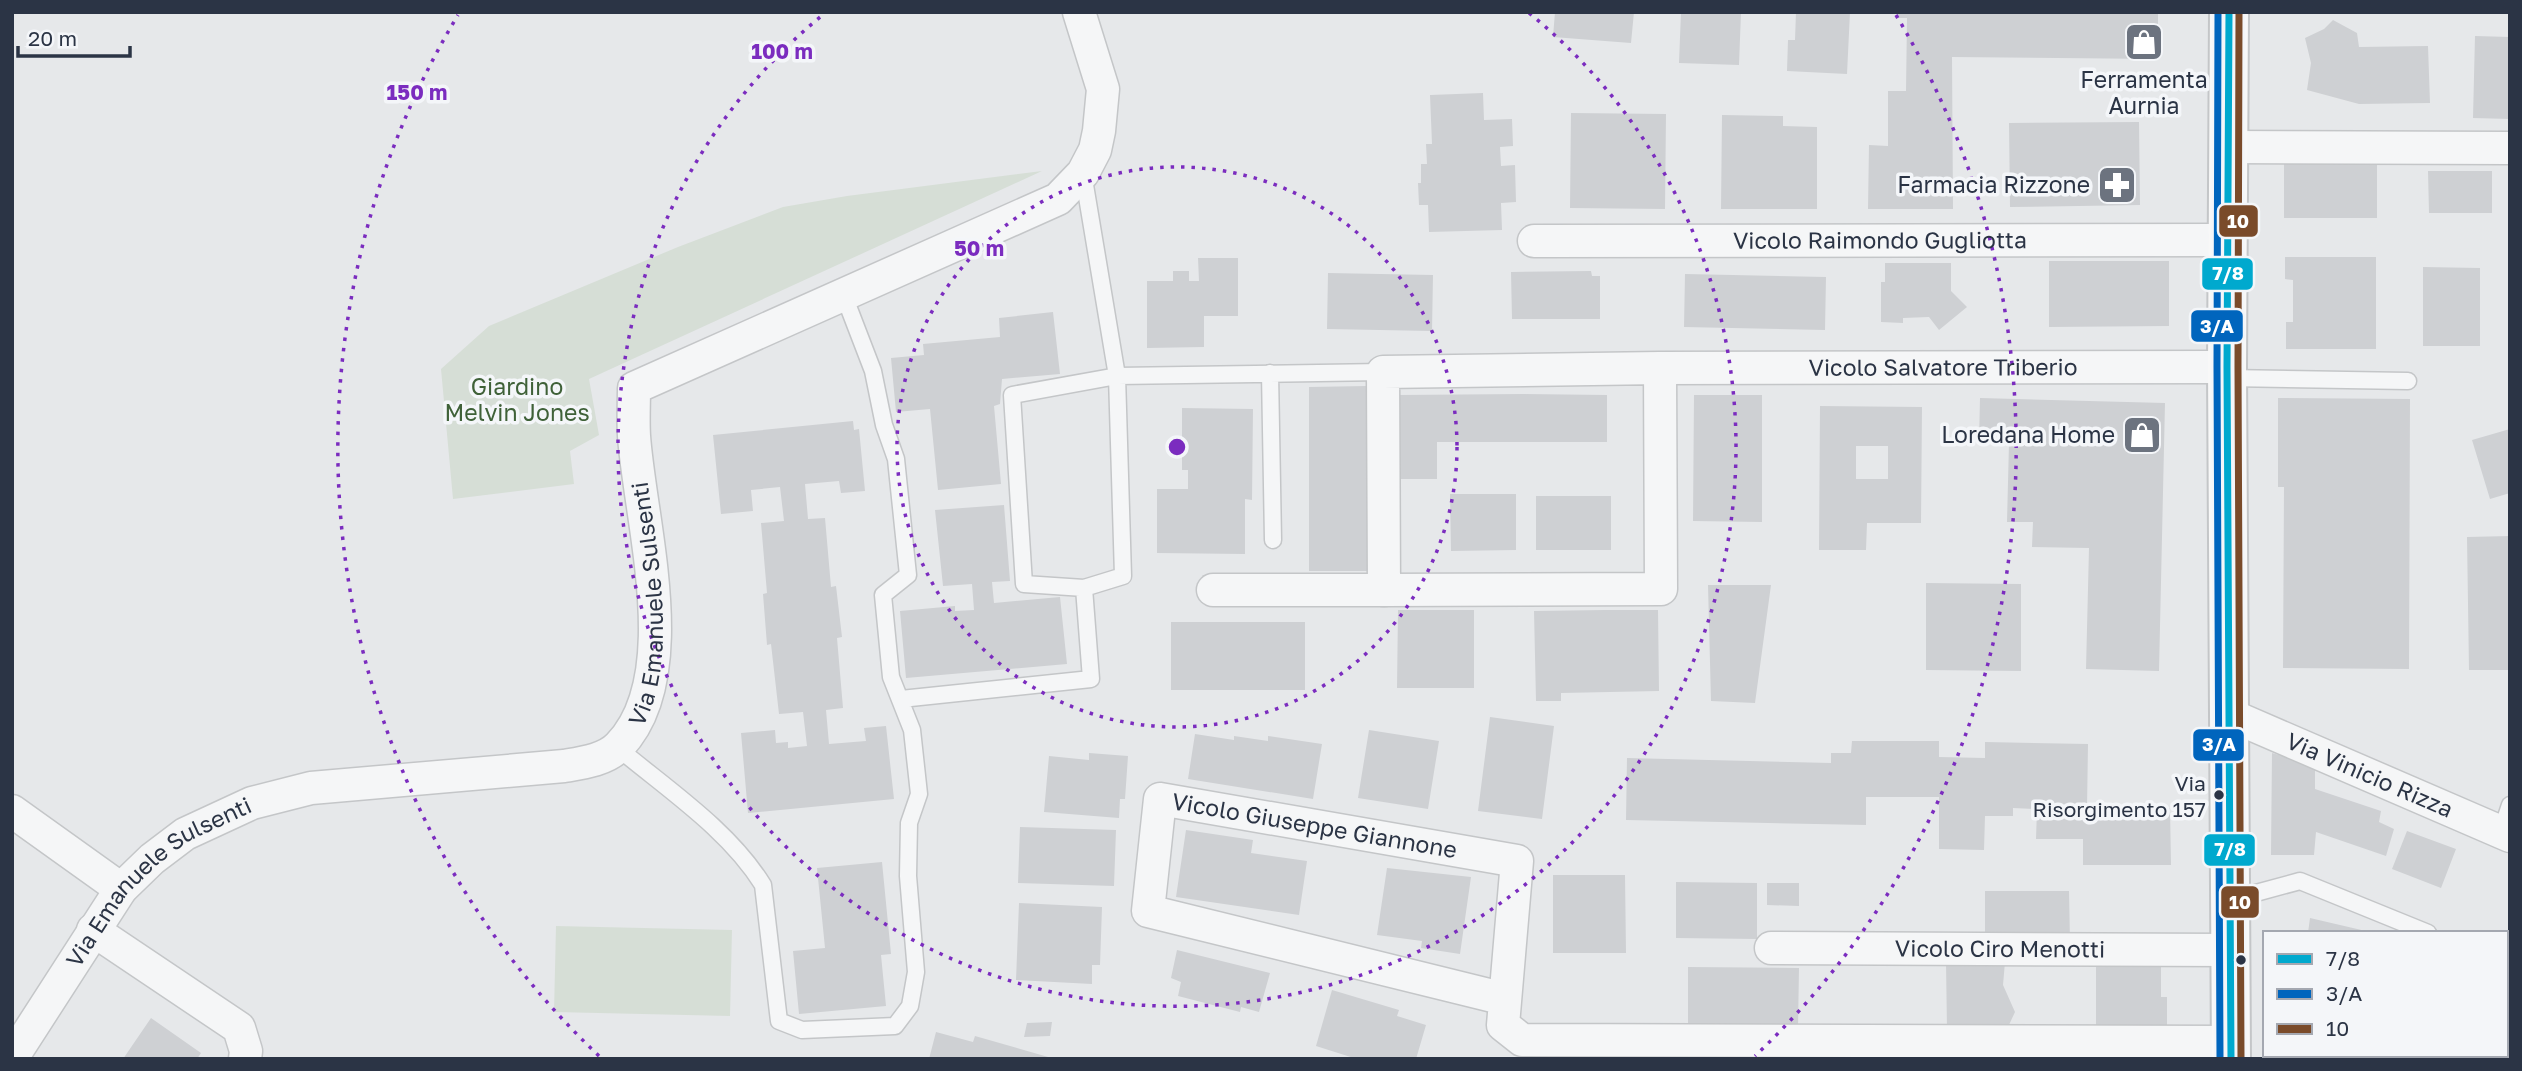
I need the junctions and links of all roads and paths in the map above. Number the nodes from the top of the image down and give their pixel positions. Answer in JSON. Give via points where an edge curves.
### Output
{"nodes":[{"id":1,"x":1079,"y":12,"type":"edge"},
{"id":2,"x":2229,"y":12,"type":"edge"},
{"id":3,"x":2228,"y":147,"type":"junction"},
{"id":4,"x":2510,"y":148,"type":"edge"},
{"id":5,"x":1083,"y":173,"type":"junction"},
{"id":6,"x":2228,"y":240,"type":"junction"},
{"id":7,"x":1534,"y":241,"type":"dead end"},
{"id":8,"x":843,"y":293,"type":"junction"},
{"id":9,"x":1660,"y":368,"type":"junction"},
{"id":10,"x":1383,"y":372,"type":"junction"},
{"id":11,"x":2227,"y":372,"type":"junction"},
{"id":12,"x":1270,"y":373,"type":"junction"},
{"id":13,"x":1117,"y":376,"type":"junction"},
{"id":14,"x":2407,"y":381,"type":"dead end"},
{"id":15,"x":1273,"y":540,"type":"dead end"},
{"id":16,"x":1084,"y":588,"type":"junction"},
{"id":17,"x":1213,"y":590,"type":"dead end"},
{"id":18,"x":1384,"y":590,"type":"junction"},
{"id":19,"x":901,"y":699,"type":"junction"},
{"id":20,"x":2230,"y":715,"type":"junction"},
{"id":21,"x":618,"y":748,"type":"junction"},
{"id":22,"x":12,"y":811,"type":"edge"},
{"id":23,"x":2507,"y":824,"type":"edge"},
{"id":24,"x":121,"y":889,"type":"junction"},
{"id":25,"x":2230,"y":900,"type":"junction"},
{"id":26,"x":93,"y":930,"type":"junction"},
{"id":27,"x":2423,"y":931,"type":"edge"},
{"id":28,"x":1771,"y":948,"type":"dead end"},
{"id":29,"x":2230,"y":950,"type":"junction"},
{"id":30,"x":1505,"y":999,"type":"junction"},
{"id":31,"x":2231,"y":1051,"type":"edge"},
{"id":32,"x":12,"y":1058,"type":"edge"},
{"id":33,"x":245,"y":1059,"type":"edge"}],
"edges":[{"from":1,"to":5,"type":"street","name":"Via Emanuele Sulsenti","via":[[1102,89],[1095,150]]},
{"from":2,"to":3,"type":"street"},
{"from":3,"to":4,"type":"street"},
{"from":3,"to":6,"type":"street"},
{"from":5,"to":8,"type":"street","name":"Via Emanuele Sulsenti","via":[[1058,199]]},
{"from":5,"to":13,"type":"lane"},
{"from":6,"to":7,"type":"street","name":"Vicolo Raimondo Gugliotta"},
{"from":6,"to":11,"type":"street"},
{"from":8,"to":19,"type":"lane","via":[[873,371],[896,459],[908,575],[883,595],[891,677]]},
{"from":8,"to":21,"type":"street","name":"Via Emanuele Sulsenti","via":[[634,387],[634,434],[656,618],[651,678],[637,720]]},
{"from":9,"to":10,"type":"street","name":"Vicolo Salvatore Triberio"},
{"from":9,"to":11,"type":"street","name":"Vicolo Salvatore Triberio"},
{"from":9,"to":18,"type":"street","via":[[1661,589]]},
{"from":10,"to":12,"type":"lane"},
{"from":10,"to":18,"type":"street"},
{"from":11,"to":14,"type":"lane"},
{"from":11,"to":20,"type":"street"},
{"from":12,"to":13,"type":"lane"},
{"from":12,"to":15,"type":"lane"},
{"from":13,"to":16,"type":"lane","via":[[1122,576]]},
{"from":13,"to":16,"type":"lane","via":[[1012,395],[1024,584]]},
{"from":16,"to":19,"type":"lane","via":[[1091,679]]},
{"from":17,"to":18,"type":"street"},
{"from":19,"to":21,"type":"lane","via":[[912,730],[919,794],[909,823],[908,863],[916,972],[910,1006],[895,1026],[802,1030],[779,1021],[763,886],[726,839]]},
{"from":20,"to":23,"type":"street","name":"Via Vinicio Rizza"},
{"from":20,"to":25,"type":"street"},
{"from":21,"to":24,"type":"street","name":"Via Emanuele Sulsenti","via":[[593,761],[564,766],[311,788],[252,803],[185,834]]},
{"from":22,"to":24,"type":"street"},
{"from":24,"to":26,"type":"street","name":"Via Emanuele Sulsenti"},
{"from":25,"to":27,"type":"lane","via":[[2300,881]]},
{"from":25,"to":29,"type":"street"},
{"from":26,"to":32,"type":"street","name":"Via Emanuele Sulsenti"},
{"from":26,"to":33,"type":"street","via":[[239,1028]]},
{"from":28,"to":29,"type":"street","name":"Vicolo Ciro Menotti"},
{"from":29,"to":31,"type":"street"},
{"from":30,"to":30,"type":"street","name":"Vicolo Giuseppe Giannone","via":[[1517,861],[1160,799],[1148,911]]},
{"from":30,"to":31,"type":"street","name":"Vicolo Giuseppe Giannone","via":[[1503,1025],[1522,1040]]}]}
